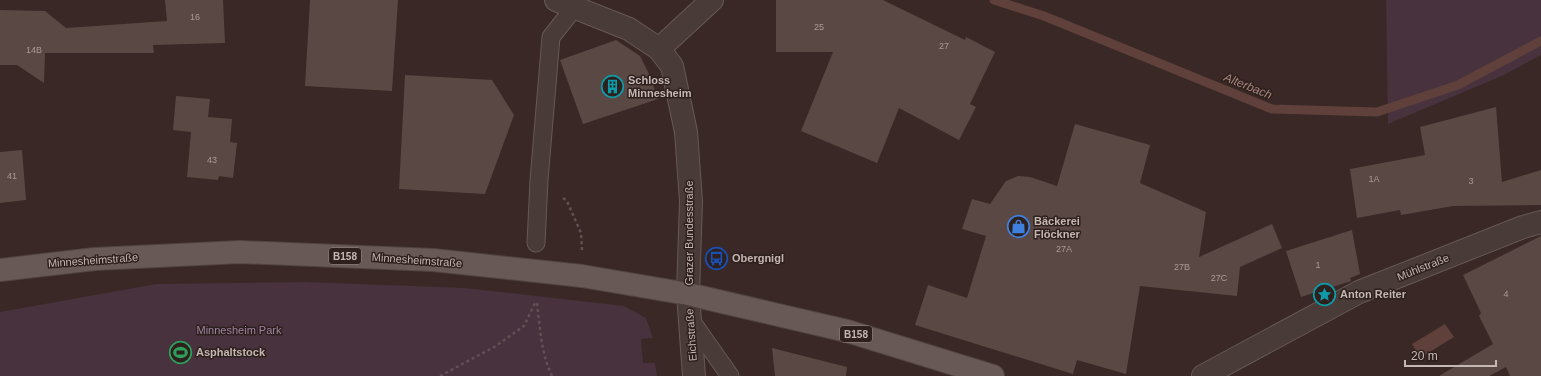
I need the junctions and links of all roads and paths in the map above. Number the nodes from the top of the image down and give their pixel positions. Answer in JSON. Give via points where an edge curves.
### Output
{"nodes":[{"id":1,"x":712,"y":0,"type":"edge"},
{"id":2,"x":565,"y":4,"type":"edge"},
{"id":3,"x":659,"y":49,"type":"junction"},
{"id":4,"x":539,"y":180,"type":"junction"},
{"id":5,"x":1541,"y":222,"type":"edge"},
{"id":6,"x":536,"y":243,"type":"dead end"},
{"id":7,"x":0,"y":270,"type":"edge"},
{"id":8,"x":582,"y":276,"type":"junction"},
{"id":9,"x":688,"y":294,"type":"junction"},
{"id":10,"x":690,"y":320,"type":"junction"},
{"id":11,"x":440,"y":376,"type":"edge"},
{"id":12,"x":552,"y":376,"type":"edge"},
{"id":13,"x":694,"y":376,"type":"edge"},
{"id":14,"x":730,"y":376,"type":"edge"},
{"id":15,"x":993,"y":376,"type":"edge"},
{"id":16,"x":1203,"y":376,"type":"edge"}],
"edges":[{"from":1,"to":3,"type":"street"},
{"from":2,"to":3,"type":"street","name":"Grazer Bundesstraße","via":[[629,29]]},
{"from":2,"to":4,"type":"lane","via":[[551,37]]},
{"from":3,"to":9,"type":"street","name":"Grazer Bundesstraße","via":[[672,66],[686,132],[691,201]]},
{"from":4,"to":6,"type":"lane"},
{"from":4,"to":8,"type":"path","via":[[567,201],[581,233]]},
{"from":5,"to":16,"type":"street","name":"Mühlstraße","via":[[1360,292]]},
{"from":7,"to":8,"type":"main road","name":"Minnesheimstraße","number":"B158","via":[[95,259],[240,252],[433,260]]},
{"from":8,"to":9,"type":"main road","name":"Minnesheimstraße","number":"B158"},
{"from":9,"to":10,"type":"street","name":"Eichstraße"},
{"from":9,"to":15,"type":"main road","name":"Grazer Bundesstraße","number":"B158","via":[[847,331]]},
{"from":10,"to":13,"type":"street","name":"Eichstraße"},
{"from":10,"to":14,"type":"lane"},
{"from":11,"to":12,"type":"path","via":[[496,346],[524,326],[536,301],[546,364]]}]}
